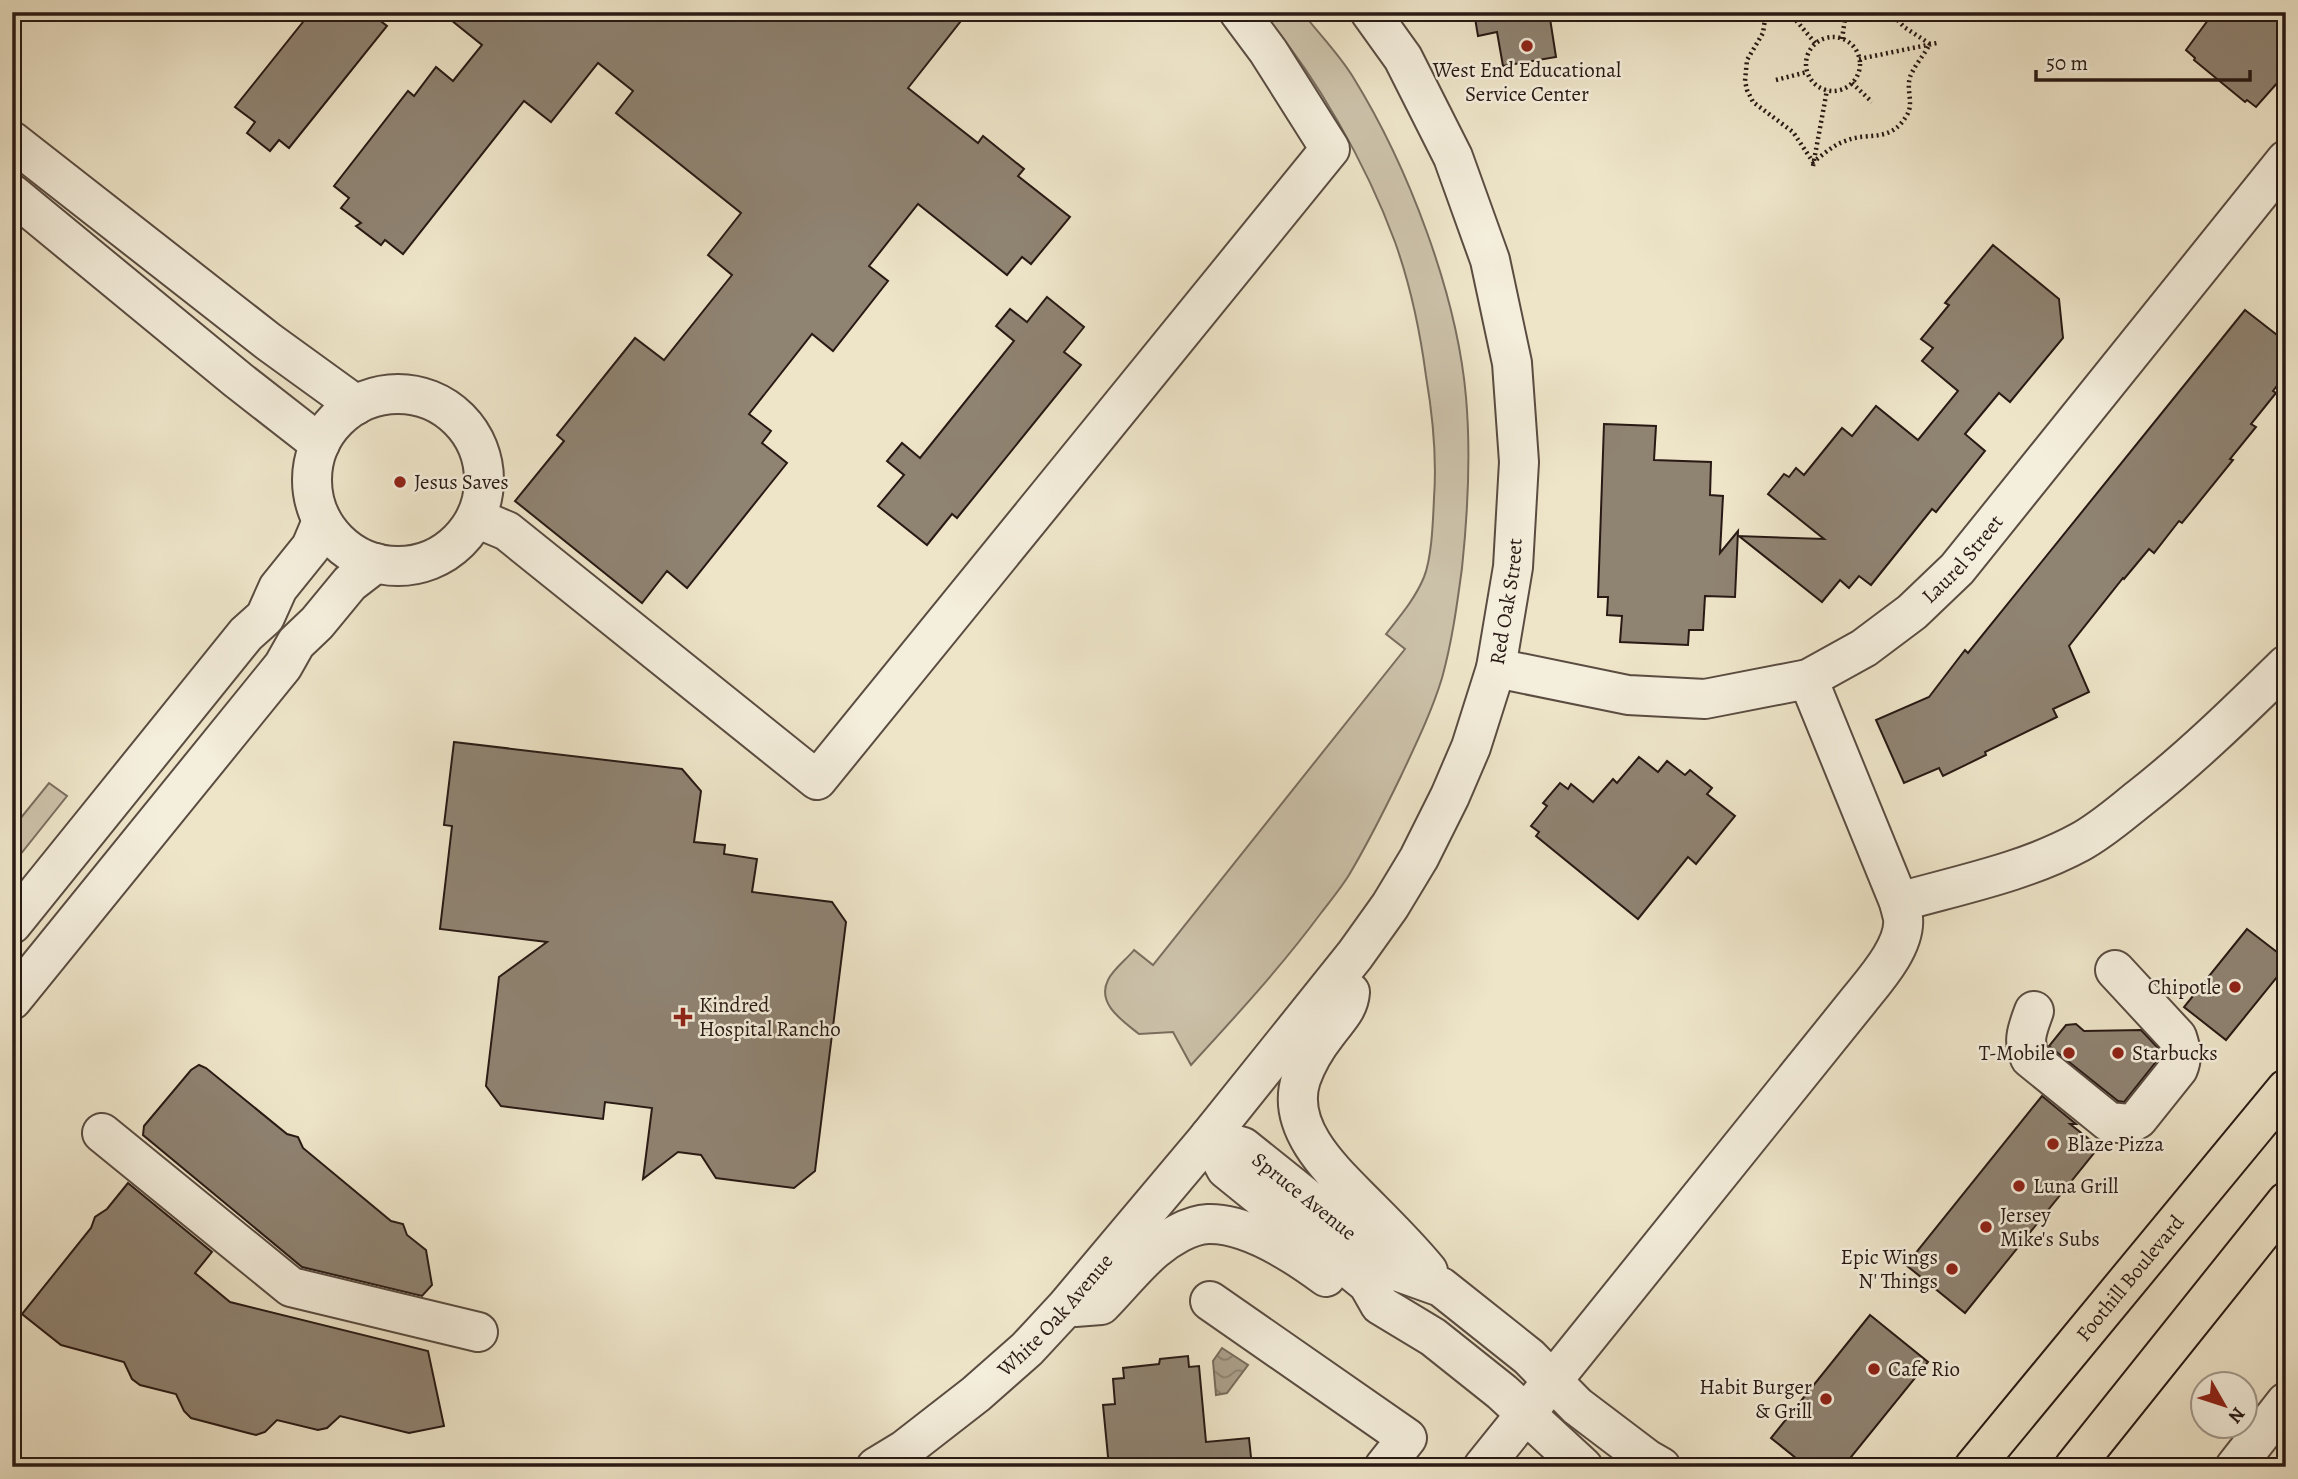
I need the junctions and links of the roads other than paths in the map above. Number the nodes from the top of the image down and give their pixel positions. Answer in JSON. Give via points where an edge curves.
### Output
{"nodes":[{"id":1,"x":1238,"y":12,"type":"edge"},
{"id":2,"x":1370,"y":12,"type":"edge"},
{"id":3,"x":12,"y":141,"type":"edge"},
{"id":4,"x":2286,"y":160,"type":"edge"},
{"id":5,"x":12,"y":194,"type":"edge"},
{"id":6,"x":356,"y":405,"type":"junction"},
{"id":7,"x":320,"y":444,"type":"junction"},
{"id":8,"x":476,"y":517,"type":"junction"},
{"id":9,"x":322,"y":521,"type":"junction"},
{"id":10,"x":376,"y":563,"type":"junction"},
{"id":11,"x":2286,"y":665,"type":"edge"},
{"id":12,"x":1496,"y":668,"type":"junction"},
{"id":13,"x":1808,"y":678,"type":"junction"},
{"id":14,"x":1899,"y":902,"type":"junction"},
{"id":15,"x":12,"y":924,"type":"edge"},
{"id":16,"x":1354,"y":955,"type":"junction"},
{"id":17,"x":2115,"y":970,"type":"dead end"},
{"id":18,"x":12,"y":1000,"type":"edge"},
{"id":19,"x":2034,"y":1011,"type":"dead end"},
{"id":20,"x":2286,"y":1089,"type":"edge"},
{"id":21,"x":102,"y":1133,"type":"dead end"},
{"id":22,"x":1209,"y":1137,"type":"junction"},
{"id":23,"x":2286,"y":1202,"type":"edge"},
{"id":24,"x":1441,"y":1287,"type":"junction"},
{"id":25,"x":1210,"y":1301,"type":"dead end"},
{"id":26,"x":1380,"y":1305,"type":"junction"},
{"id":27,"x":1066,"y":1307,"type":"junction"},
{"id":28,"x":478,"y":1332,"type":"dead end"},
{"id":29,"x":1554,"y":1381,"type":"junction"},
{"id":30,"x":2286,"y":1402,"type":"edge"},
{"id":31,"x":1527,"y":1414,"type":"junction"},
{"id":32,"x":876,"y":1467,"type":"edge"},
{"id":33,"x":1384,"y":1467,"type":"edge"},
{"id":34,"x":1483,"y":1467,"type":"edge"},
{"id":35,"x":1583,"y":1467,"type":"edge"},
{"id":36,"x":1661,"y":1467,"type":"edge"},
{"id":37,"x":1974,"y":1467,"type":"edge"},
{"id":38,"x":2074,"y":1467,"type":"edge"},
{"id":39,"x":2235,"y":1467,"type":"edge"}],
"edges":[{"from":1,"to":8,"type":"street","via":[[1330,149],[817,780],[507,531]]},
{"from":2,"to":12,"type":"street","name":"Red Oak Street","via":[[1403,58],[1453,157],[1490,260],[1512,363],[1519,462],[1513,567]]},
{"from":3,"to":6,"type":"street"},
{"from":4,"to":13,"type":"street","name":"Laurel Street","via":[[1957,569],[1903,620],[1864,648]]},
{"from":5,"to":7,"type":"street"},
{"from":6,"to":7,"type":"street","via":[[335,422]]},
{"from":6,"to":8,"type":"street","via":[[378,396],[426,398],[466,425],[484,470],[484,494]]},
{"from":7,"to":9,"type":"street","via":[[312,483]]},
{"from":8,"to":10,"type":"street","via":[[459,541],[434,558],[405,566]]},
{"from":9,"to":10,"type":"street","via":[[336,540]]},
{"from":9,"to":15,"type":"street","via":[[312,547],[278,588],[265,617],[246,634]]},
{"from":10,"to":18,"type":"street","via":[[350,583],[296,643]]},
{"from":11,"to":14,"type":"street","via":[[2169,775],[2080,842],[2008,872]]},
{"from":12,"to":13,"type":"street","name":"Laurel Street","via":[[1628,695],[1705,699]]},
{"from":12,"to":16,"type":"street","name":"Red Oak Street","via":[[1450,796],[1398,894]]},
{"from":13,"to":14,"type":"street"},
{"from":14,"to":29,"type":"street","via":[[1903,920],[1898,944],[1884,969]]},
{"from":16,"to":22,"type":"street","name":"Red Oak Street"},
{"from":16,"to":24,"type":"street","via":[[1349,1004],[1305,1069],[1298,1108],[1306,1132],[1330,1168]]},
{"from":17,"to":19,"type":"street","via":[[2177,1037],[2181,1049],[2178,1069],[2129,1124],[2109,1122],[2030,1058],[2026,1033]]},
{"from":20,"to":37,"type":"main road","name":"Foothill Boulevard"},
{"from":21,"to":28,"type":"street","via":[[291,1287]]},
{"from":22,"to":24,"type":"street","name":"Spruce Avenue","via":[[1243,1147],[1399,1272]]},
{"from":22,"to":26,"type":"street","name":"Spruce Avenue","via":[[1226,1169],[1368,1284]]},
{"from":22,"to":27,"type":"street","name":"White Oak Avenue"},
{"from":23,"to":38,"type":"main road"},
{"from":24,"to":29,"type":"street","name":"Spruce Avenue"},
{"from":25,"to":33,"type":"street","via":[[1407,1438]]},
{"from":26,"to":27,"type":"street","via":[[1355,1299],[1298,1257],[1260,1238],[1205,1224],[1181,1232],[1155,1249],[1101,1305]]},
{"from":26,"to":31,"type":"street","name":"Spruce Avenue","via":[[1433,1337]]},
{"from":27,"to":32,"type":"street","name":"White Oak Avenue","via":[[976,1394]]},
{"from":29,"to":31,"type":"street"},
{"from":29,"to":36,"type":"street","name":"Spruce Avenue","via":[[1577,1406]]},
{"from":30,"to":39,"type":"street"},
{"from":31,"to":34,"type":"street"},
{"from":31,"to":35,"type":"street","name":"Spruce Avenue"}]}
